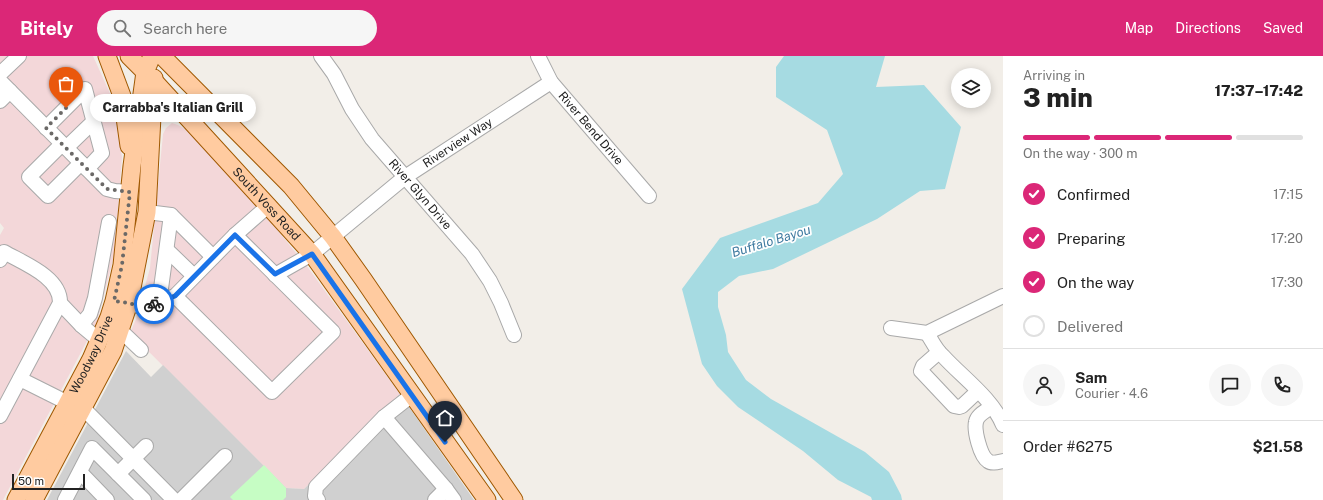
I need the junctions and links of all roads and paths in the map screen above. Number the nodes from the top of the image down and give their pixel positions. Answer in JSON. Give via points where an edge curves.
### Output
{"nodes":[{"id":1,"x":19,"y":56,"type":"edge"},
{"id":2,"x":107,"y":56,"type":"edge"},
{"id":3,"x":129,"y":56,"type":"edge"},
{"id":4,"x":153,"y":56,"type":"edge"},
{"id":5,"x":162,"y":56,"type":"edge"},
{"id":6,"x":321,"y":56,"type":"edge"},
{"id":7,"x":538,"y":56,"type":"edge"},
{"id":8,"x":0,"y":74,"type":"edge"},
{"id":9,"x":149,"y":76,"type":"junction"},
{"id":10,"x":551,"y":82,"type":"junction"},
{"id":11,"x":3,"y":91,"type":"edge"},
{"id":12,"x":93,"y":122,"type":"junction"},
{"id":13,"x":46,"y":128,"type":"junction"},
{"id":14,"x":64,"y":146,"type":"junction"},
{"id":15,"x":84,"y":166,"type":"junction"},
{"id":16,"x":132,"y":166,"type":"junction"},
{"id":17,"x":405,"y":177,"type":"junction"},
{"id":18,"x":130,"y":192,"type":"junction"},
{"id":19,"x":650,"y":196,"type":"dead end"},
{"id":20,"x":268,"y":206,"type":"junction"},
{"id":21,"x":147,"y":212,"type":"junction"},
{"id":22,"x":171,"y":215,"type":"junction"},
{"id":23,"x":109,"y":222,"type":"dead end"},
{"id":24,"x":235,"y":235,"type":"junction"},
{"id":25,"x":333,"y":237,"type":"junction"},
{"id":26,"x":167,"y":250,"type":"junction"},
{"id":27,"x":312,"y":254,"type":"junction"},
{"id":28,"x":213,"y":257,"type":"junction"},
{"id":29,"x":0,"y":260,"type":"edge"},
{"id":30,"x":275,"y":274,"type":"junction"},
{"id":31,"x":194,"y":276,"type":"junction"},
{"id":32,"x":175,"y":296,"type":"junction"},
{"id":33,"x":1003,"y":296,"type":"edge"},
{"id":34,"x":96,"y":298,"type":"junction"},
{"id":35,"x":122,"y":302,"type":"junction"},
{"id":36,"x":159,"y":302,"type":"junction"},
{"id":37,"x":60,"y":303,"type":"junction"},
{"id":38,"x":81,"y":325,"type":"junction"},
{"id":39,"x":891,"y":328,"type":"dead end"},
{"id":40,"x":120,"y":330,"type":"junction"},
{"id":41,"x":926,"y":334,"type":"junction"},
{"id":42,"x":514,"y":335,"type":"dead end"},
{"id":43,"x":99,"y":340,"type":"junction"},
{"id":44,"x":141,"y":350,"type":"dead end"},
{"id":45,"x":939,"y":352,"type":"junction"},
{"id":46,"x":20,"y":379,"type":"junction"},
{"id":47,"x":433,"y":381,"type":"junction"},
{"id":48,"x":978,"y":391,"type":"junction"},
{"id":49,"x":412,"y":395,"type":"junction"},
{"id":50,"x":76,"y":405,"type":"junction"},
{"id":51,"x":991,"y":407,"type":"junction"},
{"id":52,"x":0,"y":416,"type":"edge"},
{"id":53,"x":384,"y":417,"type":"junction"},
{"id":54,"x":1003,"y":425,"type":"edge"},
{"id":55,"x":146,"y":446,"type":"dead end"},
{"id":56,"x":225,"y":456,"type":"dead end"},
{"id":57,"x":133,"y":458,"type":"junction"},
{"id":58,"x":1003,"y":461,"type":"edge"},
{"id":59,"x":80,"y":472,"type":"junction"},
{"id":60,"x":118,"y":474,"type":"junction"},
{"id":61,"x":450,"y":494,"type":"edge"},
{"id":62,"x":16,"y":500,"type":"edge"},
{"id":63,"x":34,"y":500,"type":"edge"},
{"id":64,"x":65,"y":500,"type":"edge"},
{"id":65,"x":108,"y":500,"type":"edge"},
{"id":66,"x":144,"y":500,"type":"edge"},
{"id":67,"x":174,"y":500,"type":"edge"},
{"id":68,"x":180,"y":500,"type":"edge"},
{"id":69,"x":318,"y":500,"type":"edge"},
{"id":70,"x":435,"y":500,"type":"edge"},
{"id":71,"x":487,"y":500,"type":"edge"},
{"id":72,"x":514,"y":500,"type":"edge"}],
"edges":[{"from":1,"to":8,"type":"street"},
{"from":2,"to":16,"type":"main road","via":[[122,96]]},
{"from":3,"to":9,"type":"main road","name":"South Voss Road"},
{"from":4,"to":9,"type":"main road","name":"Woodway Drive"},
{"from":5,"to":25,"type":"main road","via":[[291,186]]},
{"from":6,"to":17,"type":"street","name":"River Glyn Drive","via":[[372,139]]},
{"from":7,"to":10,"type":"street","name":"River Bend Drive"},
{"from":9,"to":16,"type":"main road","name":"Woodway Drive"},
{"from":9,"to":20,"type":"main road","name":"South Voss Road"},
{"from":9,"to":21,"type":"main road","name":"Woodway Drive"},
{"from":10,"to":17,"type":"street","name":"Riverview Way"},
{"from":10,"to":19,"type":"street","name":"River Bend Drive"},
{"from":11,"to":13,"type":"street"},
{"from":12,"to":13,"type":"street","via":[[86,89]]},
{"from":12,"to":14,"type":"street"},
{"from":12,"to":15,"type":"street","via":[[102,153]]},
{"from":13,"to":14,"type":"street"},
{"from":14,"to":15,"type":"street"},
{"from":14,"to":15,"type":"street","via":[[29,177],[48,196]]},
{"from":15,"to":18,"type":"street","via":[[107,189]]},
{"from":16,"to":18,"type":"main road","name":"Woodway Drive"},
{"from":17,"to":25,"type":"street","name":"Riverview Way"},
{"from":17,"to":42,"type":"street","name":"River Glyn Drive","via":[[472,254],[490,281]]},
{"from":18,"to":35,"type":"main road","name":"Woodway Drive","via":[[122,265]]},
{"from":20,"to":24,"type":"street"},
{"from":20,"to":27,"type":"main road","name":"South Voss Road"},
{"from":21,"to":22,"type":"street"},
{"from":21,"to":35,"type":"main road","name":"Woodway Drive"},
{"from":22,"to":26,"type":"street"},
{"from":22,"to":28,"type":"street"},
{"from":23,"to":34,"type":"street"},
{"from":24,"to":28,"type":"street"},
{"from":24,"to":30,"type":"street"},
{"from":25,"to":27,"type":"street","name":"Riverview Way"},
{"from":25,"to":47,"type":"main road"},
{"from":26,"to":31,"type":"street"},
{"from":26,"to":36,"type":"street"},
{"from":27,"to":30,"type":"street","name":"Riverview Way"},
{"from":27,"to":49,"type":"main road","name":"South Voss Road"},
{"from":28,"to":31,"type":"street"},
{"from":29,"to":37,"type":"street","via":[[4,252],[48,276],[60,295]]},
{"from":30,"to":32,"type":"street","via":[[333,332],[272,392]]},
{"from":31,"to":32,"type":"street"},
{"from":32,"to":36,"type":"street"},
{"from":33,"to":41,"type":"street"},
{"from":34,"to":35,"type":"street"},
{"from":34,"to":38,"type":"street","via":[[90,314]]},
{"from":35,"to":36,"type":"street","via":[[145,308]]},
{"from":35,"to":40,"type":"main road","name":"Woodway Drive"},
{"from":35,"to":43,"type":"main road","name":"Woodway Drive"},
{"from":37,"to":38,"type":"street"},
{"from":37,"to":46,"type":"street"},
{"from":38,"to":43,"type":"street"},
{"from":39,"to":41,"type":"street"},
{"from":40,"to":44,"type":"street"},
{"from":40,"to":50,"type":"main road","name":"Woodway Drive","via":[[113,351]]},
{"from":41,"to":45,"type":"street"},
{"from":43,"to":50,"type":"main road","name":"Woodway Drive"},
{"from":45,"to":48,"type":"street"},
{"from":45,"to":48,"type":"street","via":[[921,371],[954,406],[962,406]]},
{"from":46,"to":50,"type":"street"},
{"from":46,"to":52,"type":"street"},
{"from":47,"to":49,"type":"main road"},
{"from":47,"to":72,"type":"main road"},
{"from":48,"to":51,"type":"street"},
{"from":49,"to":53,"type":"street"},
{"from":49,"to":71,"type":"main road","name":"South Voss Road"},
{"from":50,"to":57,"type":"street"},
{"from":50,"to":62,"type":"main road","name":"Woodway Drive"},
{"from":50,"to":63,"type":"main road","name":"Woodway Drive"},
{"from":51,"to":54,"type":"street"},
{"from":51,"to":58,"type":"street","via":[[978,417],[975,428],[980,449],[988,461]]},
{"from":53,"to":61,"type":"street"},
{"from":53,"to":69,"type":"street","via":[[316,487],[315,496]]},
{"from":55,"to":57,"type":"street"},
{"from":56,"to":68,"type":"street"},
{"from":57,"to":60,"type":"street"},
{"from":57,"to":67,"type":"street"},
{"from":59,"to":60,"type":"street","via":[[92,448]]},
{"from":59,"to":64,"type":"street"},
{"from":59,"to":65,"type":"street"},
{"from":60,"to":66,"type":"street"},
{"from":61,"to":70,"type":"street"}]}
